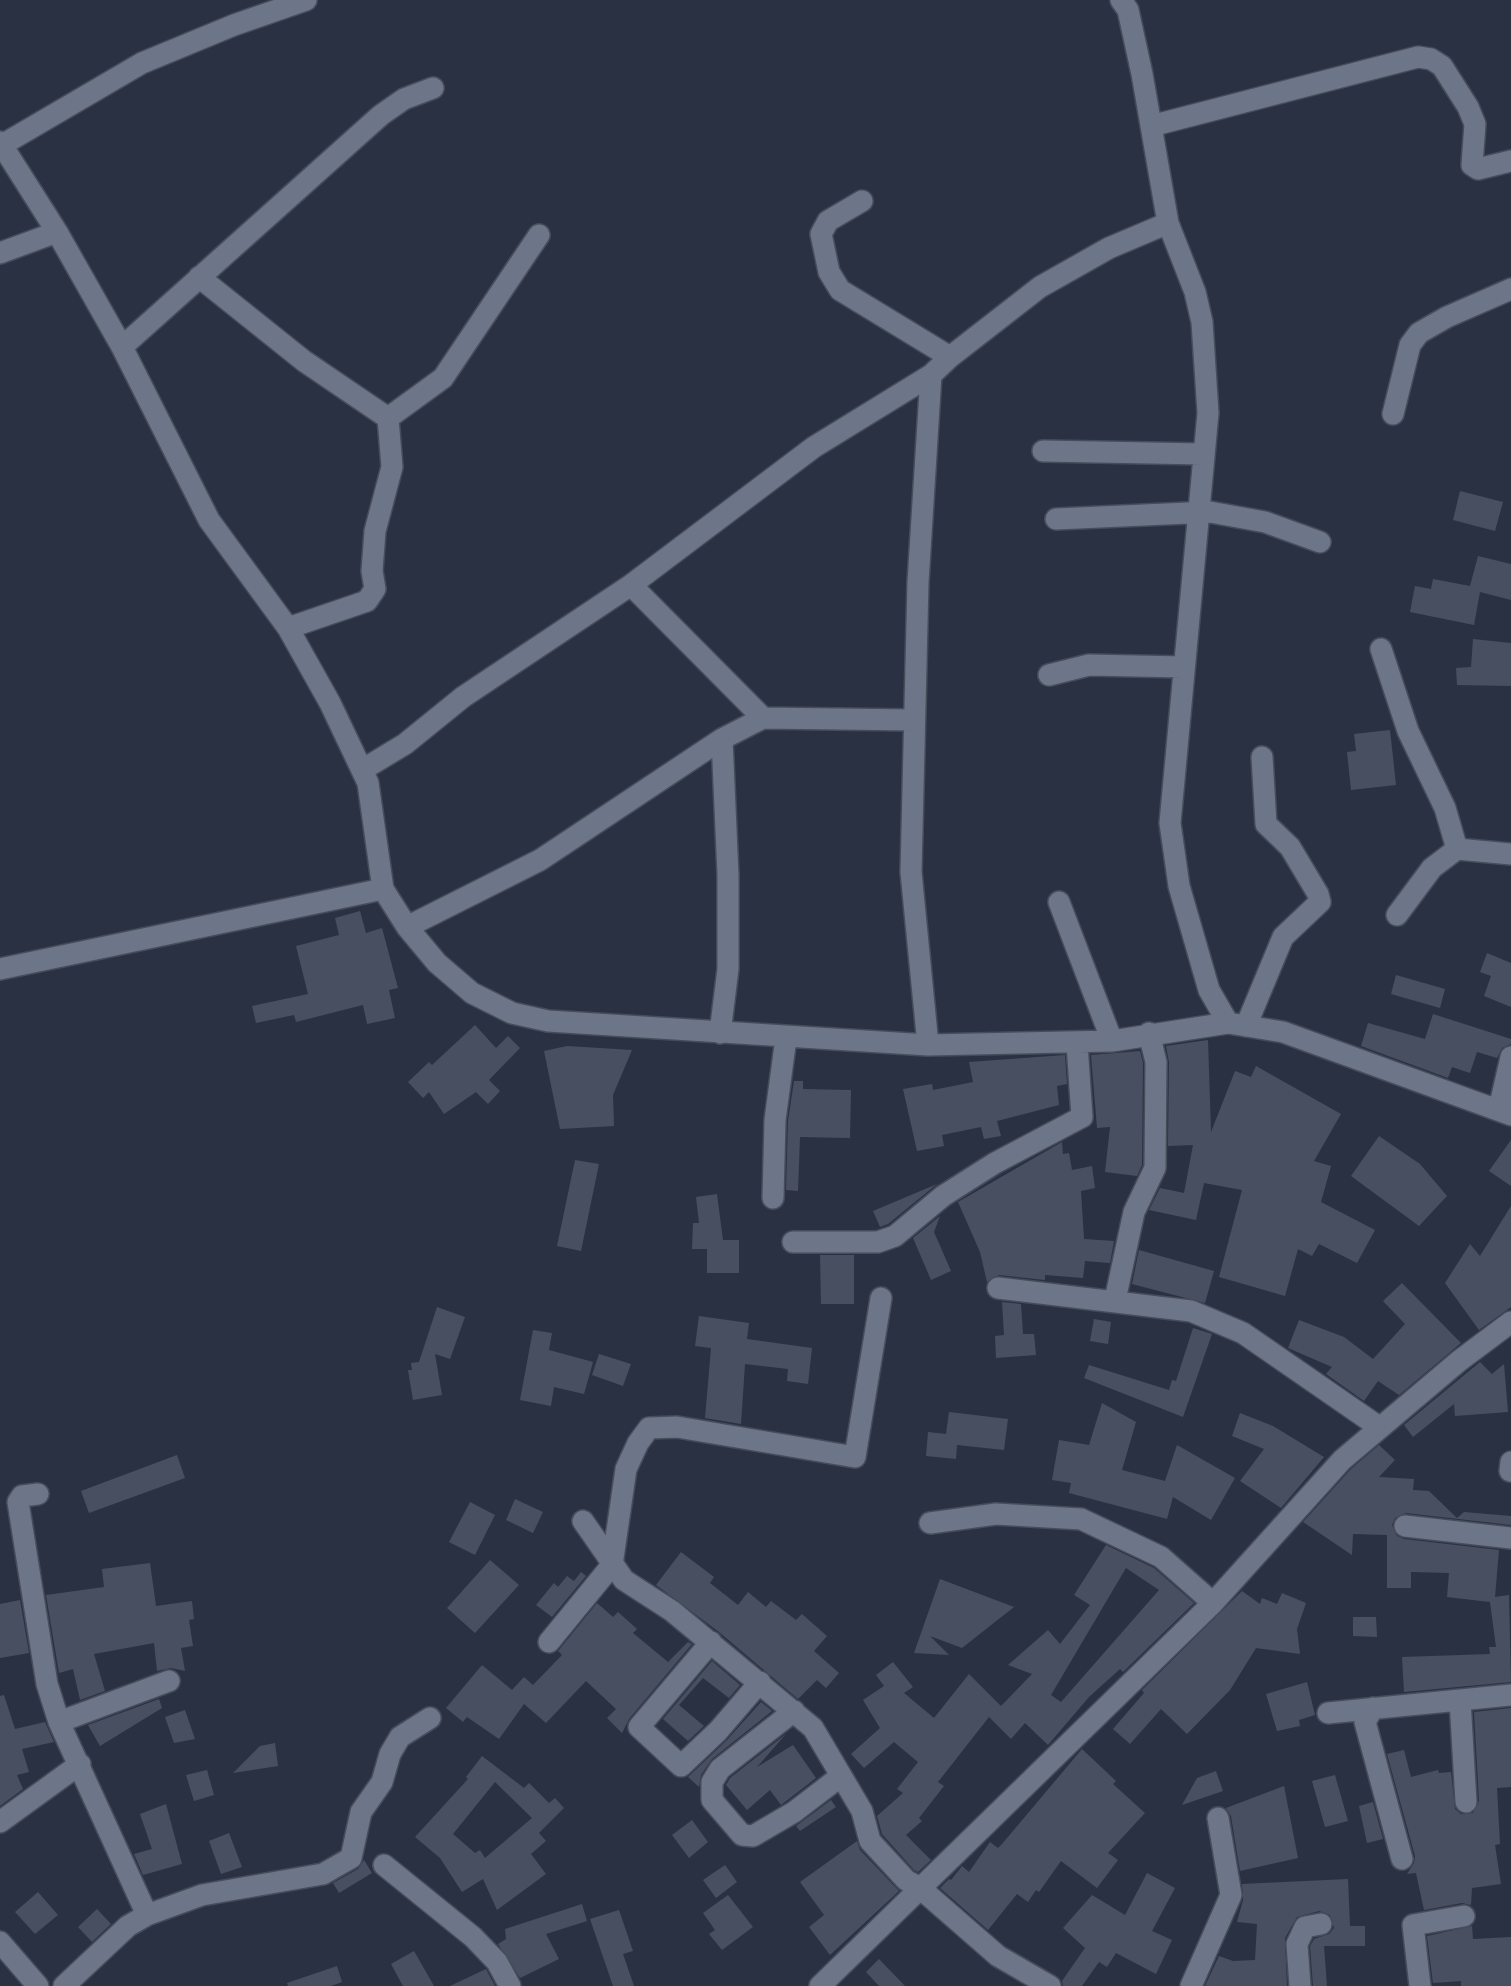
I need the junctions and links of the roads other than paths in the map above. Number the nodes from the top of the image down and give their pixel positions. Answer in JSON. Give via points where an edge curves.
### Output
{"nodes":[{"id":1,"x":306,"y":0,"type":"edge"},
{"id":2,"x":1130,"y":3,"type":"edge"},
{"id":3,"x":433,"y":88,"type":"dead end"},
{"id":4,"x":1151,"y":126,"type":"junction"},
{"id":5,"x":1,"y":143,"type":"edge"},
{"id":6,"x":1511,"y":161,"type":"edge"},
{"id":7,"x":862,"y":201,"type":"dead end"},
{"id":8,"x":1168,"y":223,"type":"junction"},
{"id":9,"x":57,"y":232,"type":"junction"},
{"id":10,"x":539,"y":235,"type":"dead end"},
{"id":11,"x":0,"y":253,"type":"edge"},
{"id":12,"x":198,"y":276,"type":"junction"},
{"id":13,"x":1511,"y":289,"type":"edge"},
{"id":14,"x":122,"y":347,"type":"junction"},
{"id":15,"x":950,"y":357,"type":"junction"},
{"id":16,"x":931,"y":375,"type":"junction"},
{"id":17,"x":1393,"y":414,"type":"dead end"},
{"id":18,"x":388,"y":418,"type":"junction"},
{"id":19,"x":1043,"y":451,"type":"dead end"},
{"id":20,"x":1203,"y":454,"type":"junction"},
{"id":21,"x":1197,"y":513,"type":"junction"},
{"id":22,"x":1056,"y":519,"type":"dead end"},
{"id":23,"x":1320,"y":542,"type":"dead end"},
{"id":24,"x":631,"y":585,"type":"junction"},
{"id":25,"x":288,"y":628,"type":"junction"},
{"id":26,"x":1381,"y":649,"type":"dead end"},
{"id":27,"x":1183,"y":667,"type":"junction"},
{"id":28,"x":1049,"y":675,"type":"dead end"},
{"id":29,"x":763,"y":718,"type":"junction"},
{"id":30,"x":913,"y":720,"type":"junction"},
{"id":31,"x":722,"y":739,"type":"junction"},
{"id":32,"x":1262,"y":757,"type":"dead end"},
{"id":33,"x":362,"y":770,"type":"junction"},
{"id":34,"x":1457,"y":849,"type":"junction"},
{"id":35,"x":1511,"y":855,"type":"edge"},
{"id":36,"x":383,"y":889,"type":"junction"},
{"id":37,"x":1059,"y":902,"type":"dead end"},
{"id":38,"x":1397,"y":915,"type":"dead end"},
{"id":39,"x":407,"y":927,"type":"junction"},
{"id":40,"x":0,"y":970,"type":"edge"},
{"id":41,"x":1237,"y":1025,"type":"junction"},
{"id":42,"x":720,"y":1033,"type":"junction"},
{"id":43,"x":1149,"y":1033,"type":"junction"},
{"id":44,"x":786,"y":1038,"type":"junction"},
{"id":45,"x":1112,"y":1041,"type":"junction"},
{"id":46,"x":1077,"y":1044,"type":"junction"},
{"id":47,"x":928,"y":1045,"type":"junction"},
{"id":48,"x":1511,"y":1057,"type":"edge"},
{"id":49,"x":1505,"y":1112,"type":"edge"},
{"id":50,"x":773,"y":1198,"type":"dead end"},
{"id":51,"x":793,"y":1242,"type":"dead end"},
{"id":52,"x":998,"y":1288,"type":"dead end"},
{"id":53,"x":881,"y":1298,"type":"dead end"},
{"id":54,"x":1115,"y":1300,"type":"junction"},
{"id":55,"x":1511,"y":1322,"type":"edge"},
{"id":56,"x":1379,"y":1427,"type":"junction"},
{"id":57,"x":1511,"y":1462,"type":"edge"},
{"id":58,"x":1510,"y":1471,"type":"edge"},
{"id":59,"x":38,"y":1494,"type":"dead end"},
{"id":60,"x":583,"y":1521,"type":"dead end"},
{"id":61,"x":930,"y":1523,"type":"dead end"},
{"id":62,"x":1405,"y":1526,"type":"dead end"},
{"id":63,"x":1511,"y":1538,"type":"edge"},
{"id":64,"x":612,"y":1565,"type":"junction"},
{"id":65,"x":1213,"y":1603,"type":"junction"},
{"id":66,"x":549,"y":1642,"type":"dead end"},
{"id":67,"x":711,"y":1642,"type":"junction"},
{"id":68,"x":169,"y":1681,"type":"dead end"},
{"id":69,"x":760,"y":1682,"type":"junction"},
{"id":70,"x":1511,"y":1695,"type":"edge"},
{"id":71,"x":1460,"y":1700,"type":"junction"},
{"id":72,"x":1373,"y":1708,"type":"junction"},
{"id":73,"x":794,"y":1711,"type":"junction"},
{"id":74,"x":1328,"y":1713,"type":"dead end"},
{"id":75,"x":430,"y":1718,"type":"dead end"},
{"id":76,"x":59,"y":1722,"type":"junction"},
{"id":77,"x":80,"y":1764,"type":"junction"},
{"id":78,"x":841,"y":1776,"type":"junction"},
{"id":79,"x":1466,"y":1802,"type":"dead end"},
{"id":80,"x":1218,"y":1818,"type":"dead end"},
{"id":81,"x":0,"y":1822,"type":"edge"},
{"id":82,"x":1402,"y":1859,"type":"dead end"},
{"id":83,"x":384,"y":1865,"type":"dead end"},
{"id":84,"x":920,"y":1888,"type":"junction"},
{"id":85,"x":148,"y":1915,"type":"junction"},
{"id":86,"x":1464,"y":1916,"type":"dead end"},
{"id":87,"x":1321,"y":1924,"type":"dead end"},
{"id":88,"x":0,"y":1942,"type":"edge"},
{"id":89,"x":38,"y":1986,"type":"edge"},
{"id":90,"x":64,"y":1986,"type":"edge"},
{"id":91,"x":510,"y":1986,"type":"edge"},
{"id":92,"x":820,"y":1986,"type":"edge"},
{"id":93,"x":1050,"y":1986,"type":"edge"},
{"id":94,"x":1191,"y":1986,"type":"edge"},
{"id":95,"x":1300,"y":1986,"type":"edge"},
{"id":96,"x":1420,"y":1986,"type":"edge"}],
"edges":[{"from":1,"to":5,"type":"street","via":[[142,63]]},
{"from":2,"to":4,"type":"street"},
{"from":3,"to":12,"type":"street","via":[[381,114]]},
{"from":4,"to":6,"type":"street","via":[[1418,57],[1431,58],[1442,66],[1475,124],[1472,165],[1478,169]]},
{"from":4,"to":8,"type":"street"},
{"from":5,"to":9,"type":"street"},
{"from":7,"to":15,"type":"street","via":[[828,221],[821,234],[829,272],[840,290]]},
{"from":8,"to":15,"type":"street","via":[[1109,248],[1040,287]]},
{"from":8,"to":20,"type":"street","via":[[1202,322],[1208,414]]},
{"from":9,"to":11,"type":"street"},
{"from":9,"to":14,"type":"street"},
{"from":10,"to":18,"type":"street","via":[[443,378]]},
{"from":12,"to":14,"type":"street"},
{"from":12,"to":18,"type":"street","via":[[304,361]]},
{"from":13,"to":17,"type":"street","via":[[1419,333],[1410,345]]},
{"from":14,"to":25,"type":"street","via":[[209,520]]},
{"from":15,"to":16,"type":"street"},
{"from":16,"to":24,"type":"street","via":[[814,447]]},
{"from":16,"to":30,"type":"street"},
{"from":18,"to":25,"type":"street","via":[[392,467],[375,531],[375,589],[367,601]]},
{"from":19,"to":20,"type":"street"},
{"from":20,"to":21,"type":"street"},
{"from":21,"to":22,"type":"street"},
{"from":21,"to":23,"type":"street","via":[[1265,522]]},
{"from":21,"to":27,"type":"street"},
{"from":24,"to":29,"type":"street"},
{"from":24,"to":33,"type":"street"},
{"from":25,"to":33,"type":"street"},
{"from":26,"to":34,"type":"street","via":[[1408,731],[1445,808]]},
{"from":27,"to":28,"type":"street","via":[[1089,665]]},
{"from":27,"to":41,"type":"street","via":[[1170,823],[1180,886],[1209,990]]},
{"from":29,"to":30,"type":"street"},
{"from":29,"to":31,"type":"street"},
{"from":30,"to":47,"type":"street","via":[[911,872]]},
{"from":31,"to":39,"type":"street","via":[[540,860]]},
{"from":31,"to":42,"type":"street","via":[[728,942]]},
{"from":32,"to":41,"type":"street","via":[[1266,824],[1290,847],[1320,902],[1283,937]]},
{"from":33,"to":36,"type":"street","via":[[368,783]]},
{"from":34,"to":35,"type":"street"},
{"from":34,"to":38,"type":"street","via":[[1432,868]]},
{"from":36,"to":39,"type":"street"},
{"from":36,"to":40,"type":"street"},
{"from":37,"to":45,"type":"street"},
{"from":39,"to":42,"type":"street","via":[[472,993],[512,1013],[548,1021]]},
{"from":41,"to":43,"type":"street"},
{"from":41,"to":49,"type":"street","via":[[1283,1032]]},
{"from":42,"to":44,"type":"street"},
{"from":43,"to":45,"type":"street"},
{"from":43,"to":54,"type":"street","via":[[1156,1074],[1155,1168],[1134,1212]]},
{"from":44,"to":47,"type":"street"},
{"from":44,"to":50,"type":"street","via":[[775,1120]]},
{"from":45,"to":46,"type":"street"},
{"from":46,"to":47,"type":"street"},
{"from":46,"to":51,"type":"street","via":[[1082,1117],[943,1196],[895,1236],[878,1242]]},
{"from":48,"to":49,"type":"street"},
{"from":52,"to":54,"type":"street"},
{"from":53,"to":64,"type":"street","via":[[855,1457],[677,1427],[649,1429],[626,1469]]},
{"from":54,"to":56,"type":"street","via":[[1191,1311],[1243,1333]]},
{"from":55,"to":56,"type":"street"},
{"from":56,"to":65,"type":"street","via":[[1342,1460]]},
{"from":57,"to":58,"type":"street"},
{"from":59,"to":76,"type":"street","via":[[22,1496],[18,1502],[35,1622]]},
{"from":60,"to":64,"type":"street"},
{"from":61,"to":65,"type":"street","via":[[996,1514],[1081,1519],[1161,1558]]},
{"from":62,"to":63,"type":"street"},
{"from":64,"to":66,"type":"street"},
{"from":64,"to":67,"type":"street","via":[[624,1580]]},
{"from":65,"to":84,"type":"street"},
{"from":67,"to":69,"type":"street"},
{"from":67,"to":69,"type":"street","via":[[639,1727],[681,1766]]},
{"from":68,"to":76,"type":"street"},
{"from":69,"to":73,"type":"street"},
{"from":70,"to":71,"type":"street"},
{"from":71,"to":72,"type":"street"},
{"from":71,"to":79,"type":"street"},
{"from":72,"to":74,"type":"street"},
{"from":72,"to":82,"type":"street","via":[[1365,1722]]},
{"from":73,"to":78,"type":"street","via":[[813,1728]]},
{"from":73,"to":78,"type":"street","via":[[720,1769],[712,1782],[712,1800],[742,1835],[753,1836]]},
{"from":75,"to":85,"type":"street","via":[[400,1737],[390,1754],[382,1782],[361,1812],[351,1858],[323,1874],[202,1895]]},
{"from":76,"to":77,"type":"street"},
{"from":77,"to":81,"type":"street"},
{"from":77,"to":85,"type":"street"},
{"from":78,"to":84,"type":"street","via":[[862,1811],[870,1841],[906,1880]]},
{"from":80,"to":94,"type":"street","via":[[1231,1895]]},
{"from":83,"to":91,"type":"street","via":[[473,1937],[497,1962]]},
{"from":84,"to":92,"type":"street"},
{"from":84,"to":93,"type":"street","via":[[998,1956]]},
{"from":85,"to":90,"type":"street","via":[[128,1926]]},
{"from":86,"to":96,"type":"street","via":[[1413,1924]]},
{"from":87,"to":95,"type":"street","via":[[1305,1927],[1297,1944]]},
{"from":88,"to":89,"type":"street"}]}
